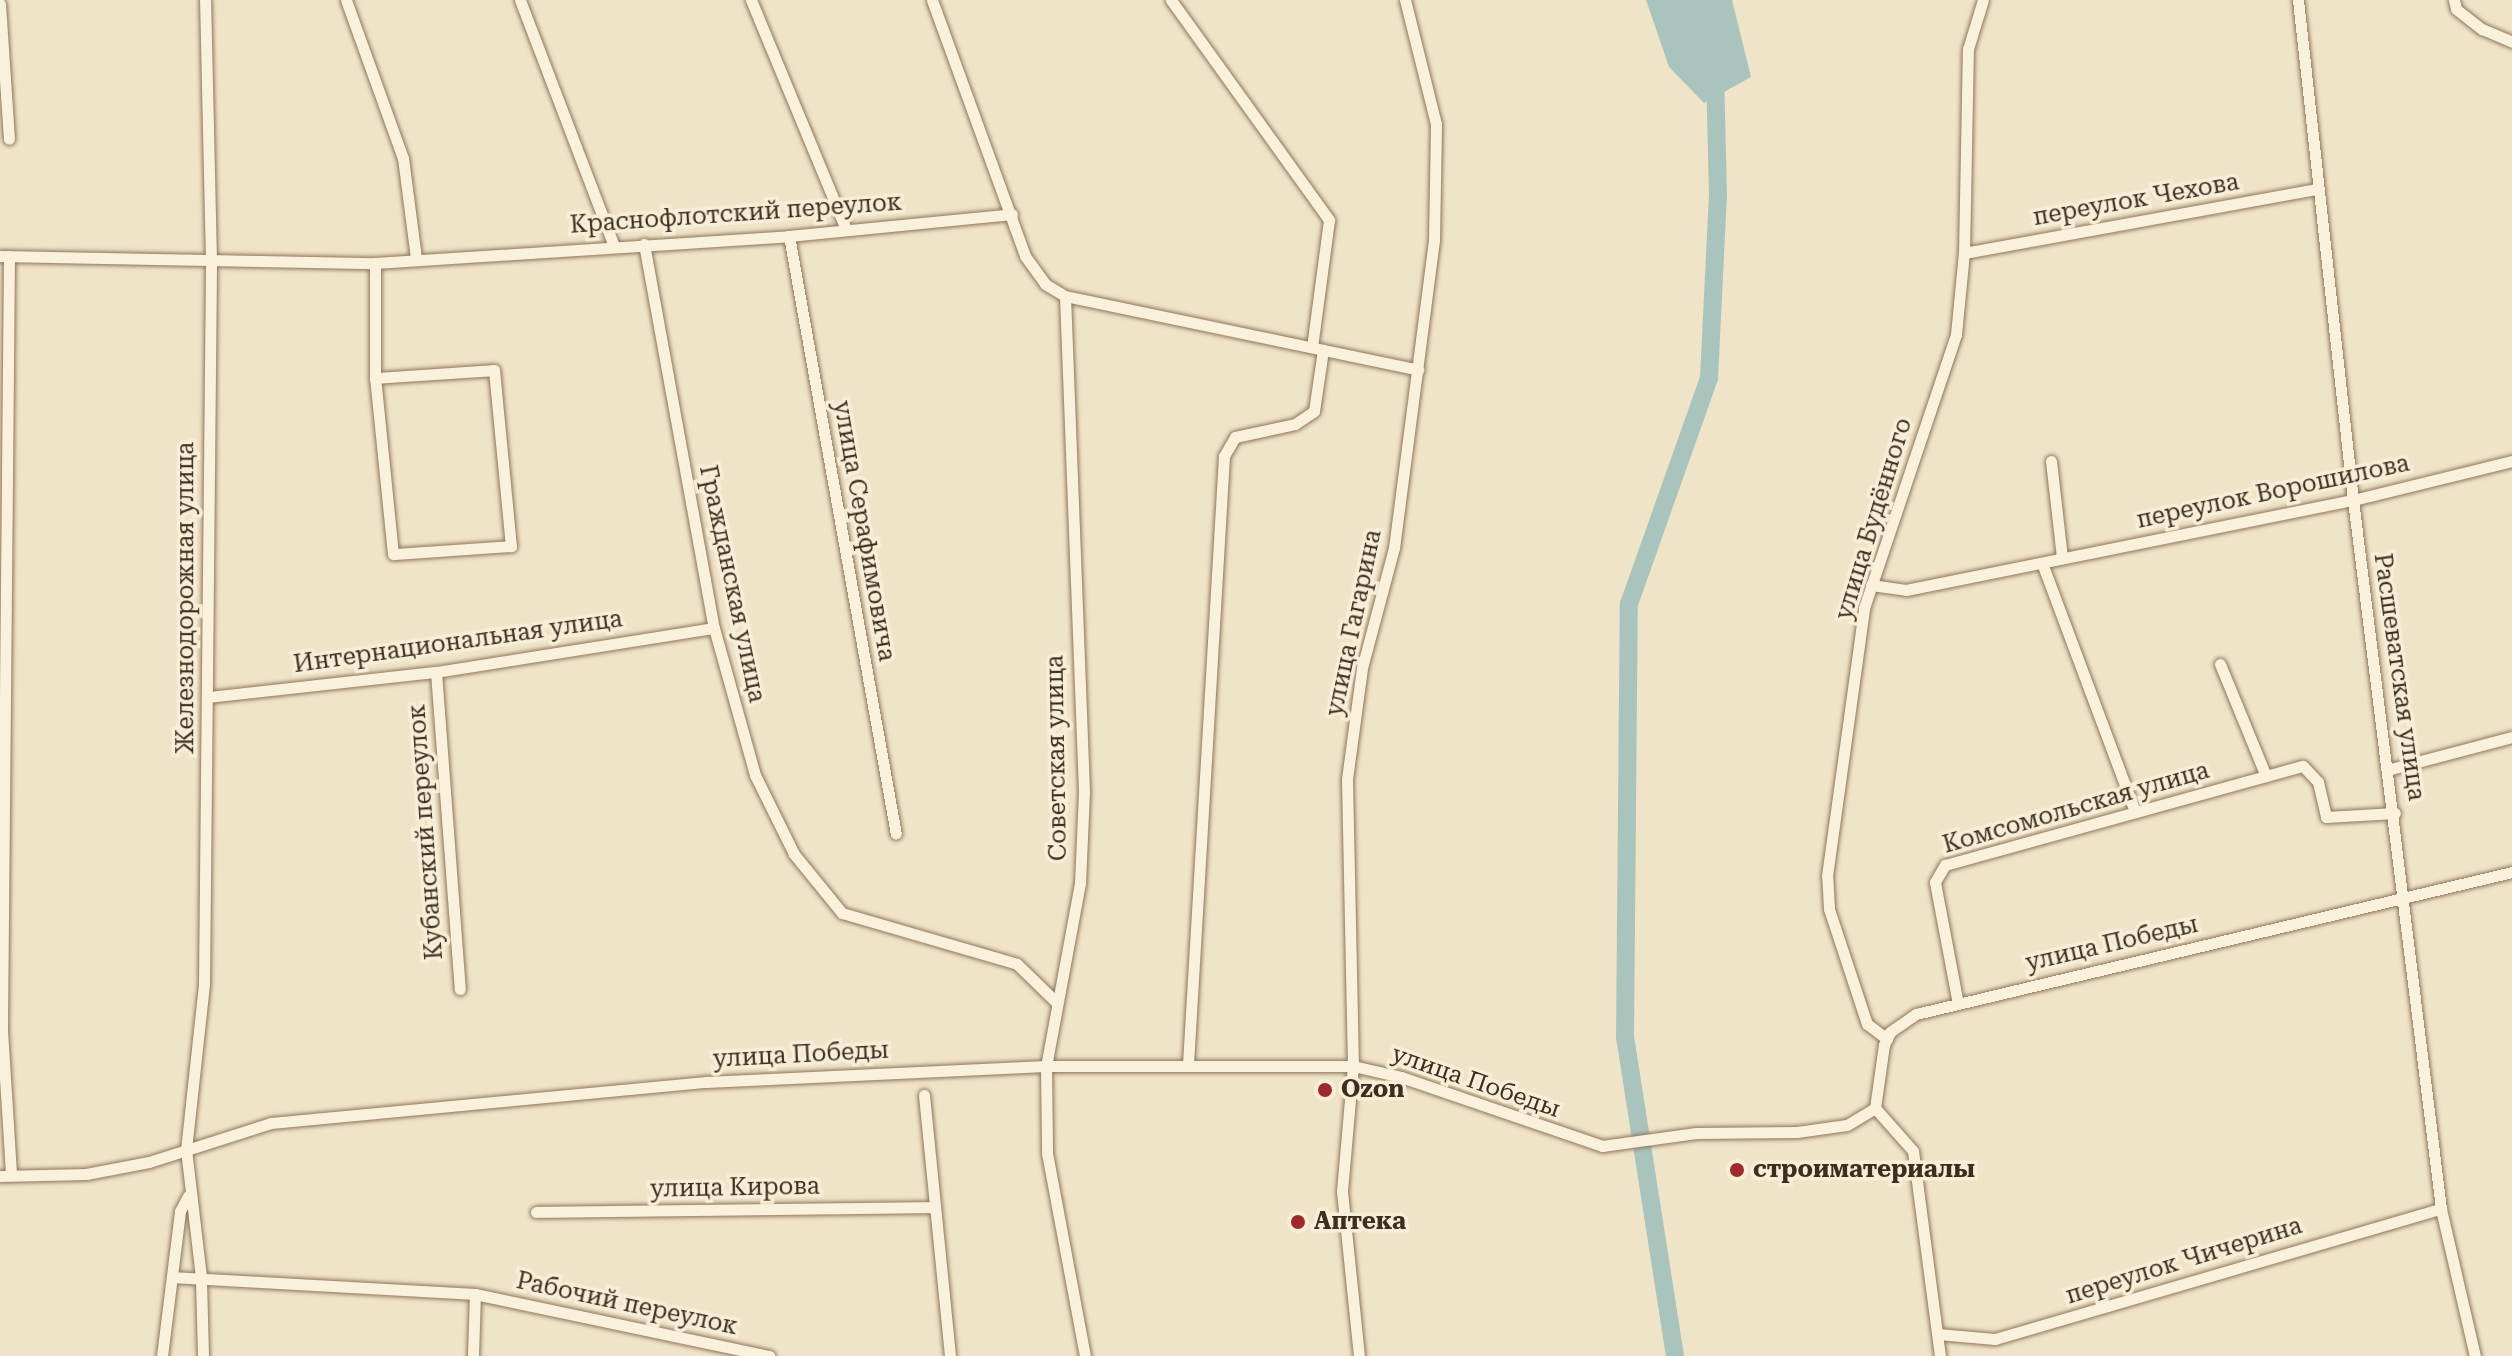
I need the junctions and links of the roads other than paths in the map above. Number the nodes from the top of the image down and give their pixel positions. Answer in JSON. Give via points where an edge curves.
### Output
{"nodes":[{"id":1,"x":205,"y":0,"type":"edge"},
{"id":2,"x":346,"y":0,"type":"edge"},
{"id":3,"x":520,"y":0,"type":"edge"},
{"id":4,"x":751,"y":0,"type":"edge"},
{"id":5,"x":932,"y":0,"type":"edge"},
{"id":6,"x":1171,"y":0,"type":"edge"},
{"id":7,"x":1405,"y":0,"type":"edge"},
{"id":8,"x":1983,"y":0,"type":"edge"},
{"id":9,"x":2298,"y":0,"type":"edge"},
{"id":10,"x":2454,"y":0,"type":"edge"},
{"id":11,"x":0,"y":4,"type":"edge"},
{"id":12,"x":2512,"y":42,"type":"edge"},
{"id":13,"x":9,"y":139,"type":"dead end"},
{"id":14,"x":2317,"y":189,"type":"junction"},
{"id":15,"x":1012,"y":214,"type":"junction"},
{"id":16,"x":846,"y":229,"type":"junction"},
{"id":17,"x":789,"y":236,"type":"junction"},
{"id":18,"x":613,"y":244,"type":"junction"},
{"id":19,"x":644,"y":244,"type":"junction"},
{"id":20,"x":1964,"y":253,"type":"junction"},
{"id":21,"x":4,"y":256,"type":"edge"},
{"id":22,"x":416,"y":258,"type":"junction"},
{"id":23,"x":211,"y":261,"type":"junction"},
{"id":24,"x":375,"y":263,"type":"junction"},
{"id":25,"x":1065,"y":296,"type":"junction"},
{"id":26,"x":1318,"y":348,"type":"junction"},
{"id":27,"x":1418,"y":370,"type":"junction"},
{"id":28,"x":375,"y":378,"type":"junction"},
{"id":29,"x":2051,"y":461,"type":"dead end"},
{"id":30,"x":2512,"y":461,"type":"edge"},
{"id":31,"x":2353,"y":500,"type":"junction"},
{"id":32,"x":2062,"y":558,"type":"junction"},
{"id":33,"x":2042,"y":563,"type":"junction"},
{"id":34,"x":1871,"y":585,"type":"junction"},
{"id":35,"x":714,"y":628,"type":"junction"},
{"id":36,"x":2220,"y":664,"type":"dead end"},
{"id":37,"x":436,"y":672,"type":"junction"},
{"id":38,"x":208,"y":697,"type":"junction"},
{"id":39,"x":2512,"y":737,"type":"edge"},
{"id":40,"x":2387,"y":770,"type":"junction"},
{"id":41,"x":2266,"y":776,"type":"junction"},
{"id":42,"x":2135,"y":812,"type":"junction"},
{"id":43,"x":2395,"y":813,"type":"junction"},
{"id":44,"x":896,"y":834,"type":"dead end"},
{"id":45,"x":2512,"y":872,"type":"edge"},
{"id":46,"x":2402,"y":901,"type":"junction"},
{"id":47,"x":460,"y":989,"type":"dead end"},
{"id":48,"x":1055,"y":1001,"type":"junction"},
{"id":49,"x":1958,"y":1004,"type":"junction"},
{"id":50,"x":1887,"y":1039,"type":"junction"},
{"id":51,"x":1188,"y":1064,"type":"junction"},
{"id":52,"x":1046,"y":1066,"type":"junction"},
{"id":53,"x":1353,"y":1066,"type":"junction"},
{"id":54,"x":924,"y":1095,"type":"dead end"},
{"id":55,"x":1875,"y":1108,"type":"junction"},
{"id":56,"x":186,"y":1150,"type":"junction"},
{"id":57,"x":5,"y":1176,"type":"edge"},
{"id":58,"x":189,"y":1196,"type":"junction"},
{"id":59,"x":935,"y":1207,"type":"junction"},
{"id":60,"x":2441,"y":1209,"type":"junction"},
{"id":61,"x":536,"y":1212,"type":"dead end"},
{"id":62,"x":172,"y":1277,"type":"junction"},
{"id":63,"x":201,"y":1277,"type":"junction"},
{"id":64,"x":475,"y":1294,"type":"junction"},
{"id":65,"x":1938,"y":1334,"type":"junction"},
{"id":66,"x":162,"y":1356,"type":"edge"},
{"id":67,"x":203,"y":1356,"type":"edge"},
{"id":68,"x":473,"y":1356,"type":"edge"},
{"id":69,"x":770,"y":1356,"type":"edge"},
{"id":70,"x":950,"y":1356,"type":"edge"},
{"id":71,"x":1085,"y":1356,"type":"edge"},
{"id":72,"x":1359,"y":1356,"type":"edge"},
{"id":73,"x":1940,"y":1356,"type":"edge"},
{"id":74,"x":2475,"y":1356,"type":"edge"}],
"edges":[{"from":1,"to":23,"type":"street","name":"Железнодорожная улица"},
{"from":2,"to":22,"type":"street","via":[[403,158]]},
{"from":3,"to":18,"type":"street"},
{"from":4,"to":16,"type":"street","via":[[821,157]]},
{"from":5,"to":15,"type":"street"},
{"from":6,"to":26,"type":"street","via":[[1329,220]]},
{"from":7,"to":27,"type":"street","name":"улица Гагарина","via":[[1436,124],[1434,240]]},
{"from":8,"to":20,"type":"street","name":"улица Будённого","via":[[1968,49]]},
{"from":9,"to":14,"type":"street","name":"Расшеватская улица"},
{"from":10,"to":12,"type":"street","via":[[2456,9],[2482,29]]},
{"from":11,"to":13,"type":"street"},
{"from":14,"to":20,"type":"street","name":"переулок Чехова"},
{"from":14,"to":31,"type":"street","name":"Расшеватская улица"},
{"from":15,"to":16,"type":"street","name":"Краснофлотский переулок"},
{"from":15,"to":25,"type":"street","via":[[1034,275]]},
{"from":16,"to":17,"type":"street","name":"Краснофлотский переулок"},
{"from":17,"to":19,"type":"street","name":"Краснофлотский переулок"},
{"from":17,"to":44,"type":"street","name":"улица Серафимовича"},
{"from":18,"to":19,"type":"street","name":"Краснофлотский переулок"},
{"from":18,"to":22,"type":"street","name":"Краснофлотский переулок"},
{"from":19,"to":35,"type":"street","name":"Гражданская улица"},
{"from":20,"to":34,"type":"street","name":"улица Будённого","via":[[1956,334]]},
{"from":21,"to":23,"type":"street","name":"Краснофлотский переулок"},
{"from":21,"to":57,"type":"street"},
{"from":22,"to":24,"type":"street","name":"Краснофлотский переулок"},
{"from":23,"to":24,"type":"street","name":"Краснофлотский переулок"},
{"from":23,"to":38,"type":"street","name":"Железнодорожная улица"},
{"from":24,"to":28,"type":"street"},
{"from":25,"to":26,"type":"street"},
{"from":25,"to":48,"type":"street","name":"Советская улица","via":[[1084,792],[1080,883],[1066,970]]},
{"from":26,"to":27,"type":"street"},
{"from":26,"to":51,"type":"street","via":[[1314,411],[1295,424],[1235,437],[1224,456]]},
{"from":27,"to":53,"type":"street","name":"улица Гагарина","via":[[1394,548],[1362,668],[1347,779]]},
{"from":28,"to":28,"type":"street","via":[[494,370],[511,546],[393,554]]},
{"from":29,"to":32,"type":"street"},
{"from":30,"to":31,"type":"street","name":"переулок Ворошилова"},
{"from":31,"to":32,"type":"street","name":"переулок Ворошилова"},
{"from":31,"to":40,"type":"street","name":"Расшеватская улица"},
{"from":32,"to":33,"type":"street","name":"переулок Ворошилова"},
{"from":33,"to":34,"type":"street","name":"переулок Ворошилова","via":[[1906,590]]},
{"from":33,"to":42,"type":"street"},
{"from":34,"to":50,"type":"street","name":"улица Будённого","via":[[1827,876],[1829,909],[1867,1024]]},
{"from":35,"to":37,"type":"street","name":"Интернациональная улица"},
{"from":35,"to":48,"type":"street","name":"Гражданская улица","via":[[755,775],[794,854],[842,913],[1017,964]]},
{"from":36,"to":41,"type":"street"},
{"from":37,"to":38,"type":"street","name":"Интернациональная улица"},
{"from":37,"to":47,"type":"street","name":"Кубанский переулок"},
{"from":38,"to":56,"type":"street","name":"Железнодорожная улица","via":[[204,983]]},
{"from":39,"to":40,"type":"street"},
{"from":40,"to":43,"type":"street","name":"Расшеватская улица"},
{"from":41,"to":42,"type":"street","name":"Комсомольская улица"},
{"from":41,"to":43,"type":"street","name":"Комсомольская улица","via":[[2303,766],[2313,772],[2326,817]]},
{"from":42,"to":49,"type":"street","name":"Комсомольская улица","via":[[1945,865],[1936,874]]},
{"from":43,"to":46,"type":"street","name":"Расшеватская улица"},
{"from":45,"to":46,"type":"street","name":"улица Победы"},
{"from":46,"to":49,"type":"street","name":"улица Победы"},
{"from":46,"to":60,"type":"street","name":"Расшеватская улица"},
{"from":48,"to":52,"type":"street","name":"Советская улица"},
{"from":49,"to":50,"type":"street","name":"улица Победы","via":[[1916,1014]]},
{"from":50,"to":55,"type":"street"},
{"from":51,"to":52,"type":"street","name":"улица Победы"},
{"from":51,"to":53,"type":"street","name":"улица Победы"},
{"from":52,"to":56,"type":"street","name":"улица Победы","via":[[706,1082],[302,1120],[221,1135]]},
{"from":52,"to":71,"type":"street","name":"Советская улица","via":[[1047,1153]]},
{"from":53,"to":55,"type":"street","name":"улица Победы","via":[[1401,1077],[1602,1146],[1696,1133],[1847,1125]]},
{"from":53,"to":72,"type":"street","name":"улица Гагарина","via":[[1342,1191]]},
{"from":54,"to":59,"type":"street"},
{"from":55,"to":65,"type":"street","via":[[1913,1151]]},
{"from":56,"to":57,"type":"street","name":"улица Победы","via":[[86,1174]]},
{"from":56,"to":58,"type":"street","name":"Железнодорожная улица"},
{"from":58,"to":62,"type":"street","name":"Железнодорожная улица","via":[[180,1211]]},
{"from":58,"to":63,"type":"street","name":"Железнодорожная улица"},
{"from":59,"to":61,"type":"street","name":"улица Кирова"},
{"from":59,"to":70,"type":"street"},
{"from":60,"to":65,"type":"street","name":"переулок Чичерина","via":[[1995,1339]]},
{"from":60,"to":74,"type":"street","name":"Расшеватская улица"},
{"from":62,"to":63,"type":"street","name":"Рабочий переулок"},
{"from":62,"to":66,"type":"street","name":"Железнодорожная улица"},
{"from":63,"to":64,"type":"street","name":"Рабочий переулок"},
{"from":63,"to":67,"type":"street","name":"Железнодорожная улица"},
{"from":64,"to":68,"type":"street"},
{"from":64,"to":69,"type":"street","name":"Рабочий переулок"},
{"from":65,"to":73,"type":"street"}]}
